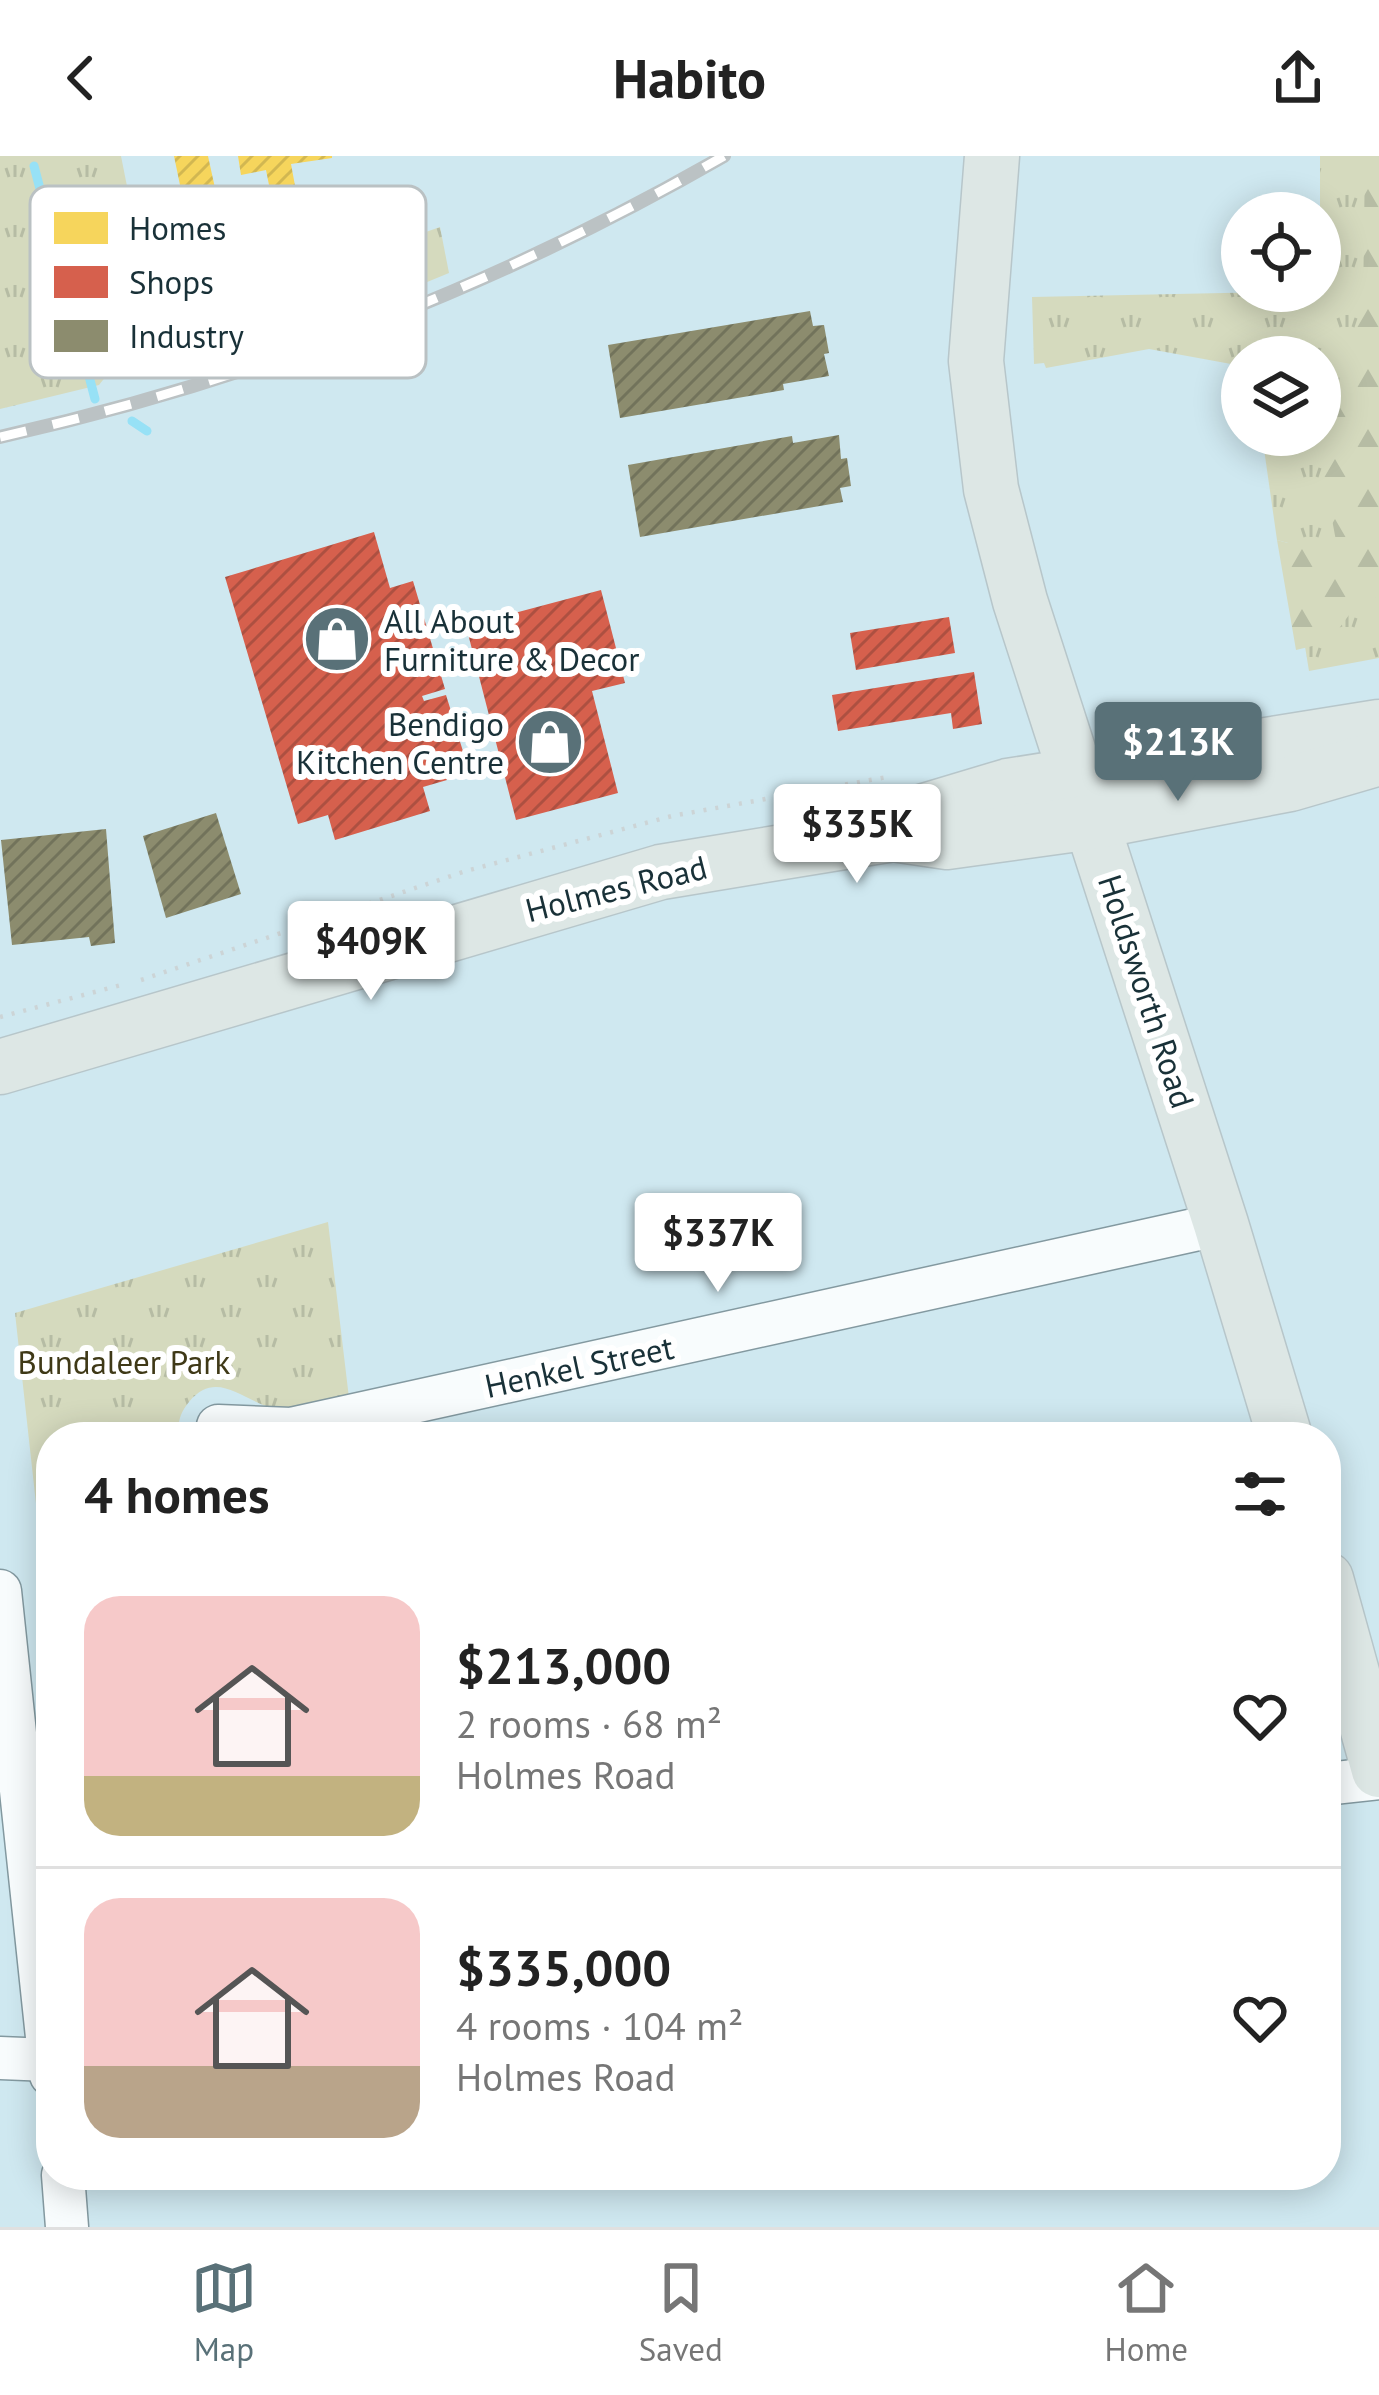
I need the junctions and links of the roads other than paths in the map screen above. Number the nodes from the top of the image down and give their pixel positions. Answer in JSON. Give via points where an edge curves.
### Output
{"nodes":[{"id":1,"x":993,"y":167,"type":"edge"},
{"id":2,"x":1379,"y":727,"type":"edge"},
{"id":3,"x":1379,"y":758,"type":"edge"},
{"id":4,"x":1084,"y":799,"type":"junction"},
{"id":5,"x":0,"y":1067,"type":"edge"},
{"id":6,"x":1221,"y":1224,"type":"junction"},
{"id":7,"x":324,"y":1422,"type":"edge"},
{"id":8,"x":1280,"y":1422,"type":"edge"},
{"id":9,"x":0,"y":1591,"type":"edge"},
{"id":10,"x":1,"y":1602,"type":"edge"},
{"id":11,"x":1341,"y":1634,"type":"edge"},
{"id":12,"x":1379,"y":1774,"type":"edge"},
{"id":13,"x":1341,"y":1781,"type":"edge"},
{"id":14,"x":36,"y":1822,"type":"edge"},
{"id":15,"x":0,"y":2058,"type":"edge"},
{"id":16,"x":36,"y":2065,"type":"edge"},
{"id":17,"x":63,"y":2190,"type":"edge"},
{"id":18,"x":67,"y":2227,"type":"edge"}],
"edges":[{"from":1,"to":4,"type":"main road","name":"Holdsworth Road","via":[[977,318],[983,440],[1020,601]]},
{"from":2,"to":4,"type":"main road","name":"Holmes Road"},
{"from":3,"to":4,"type":"main road","name":"Holmes Road","via":[[1290,784]]},
{"from":4,"to":5,"type":"main road","name":"Holmes Road","via":[[946,842],[893,834],[627,880]]},
{"from":4,"to":6,"type":"main road","name":"Holdsworth Road"},
{"from":6,"to":7,"type":"street","name":"Henkel Street"},
{"from":6,"to":8,"type":"main road","name":"Holdsworth Road"},
{"from":9,"to":10,"type":"street"},
{"from":10,"to":14,"type":"street"},
{"from":11,"to":12,"type":"main road"},
{"from":12,"to":13,"type":"street"},
{"from":15,"to":16,"type":"street"},
{"from":17,"to":18,"type":"street"}]}
